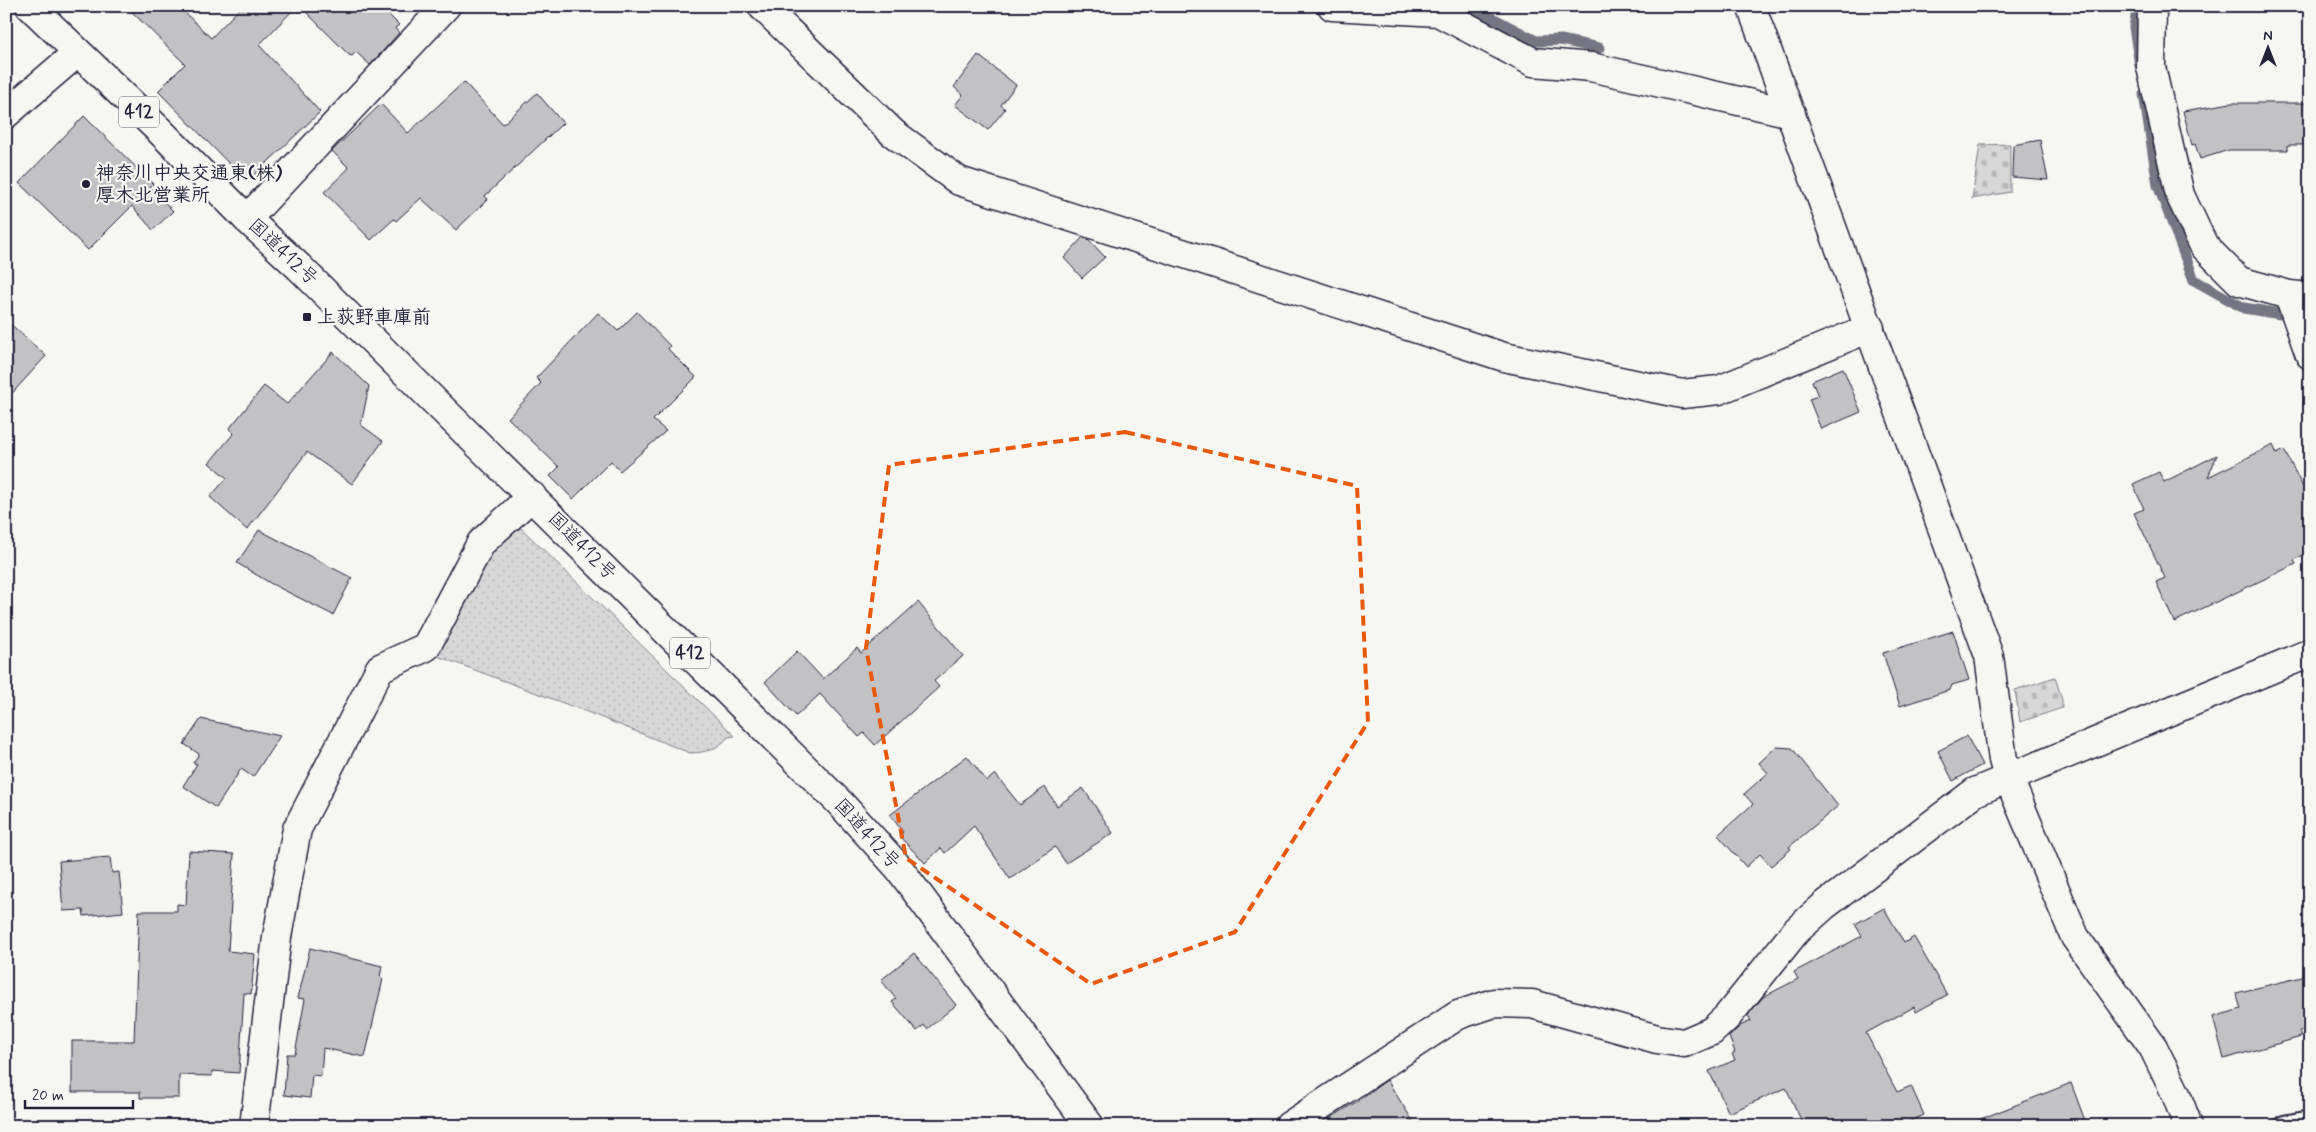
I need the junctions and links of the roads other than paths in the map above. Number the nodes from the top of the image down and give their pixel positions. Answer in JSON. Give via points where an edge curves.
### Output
{"nodes":[{"id":1,"x":30,"y":6,"type":"edge"},
{"id":2,"x":446,"y":6,"type":"edge"},
{"id":3,"x":762,"y":6,"type":"edge"},
{"id":4,"x":1332,"y":6,"type":"edge"},
{"id":5,"x":1751,"y":6,"type":"edge"},
{"id":6,"x":2152,"y":6,"type":"edge"},
{"id":7,"x":78,"y":53,"type":"junction"},
{"id":8,"x":1791,"y":113,"type":"junction"},
{"id":9,"x":6,"y":114,"type":"edge"},
{"id":10,"x":247,"y":219,"type":"junction"},
{"id":11,"x":2296,"y":297,"type":"edge"},
{"id":12,"x":1870,"y":328,"type":"junction"},
{"id":13,"x":2306,"y":344,"type":"edge"},
{"id":14,"x":532,"y":496,"type":"junction"},
{"id":15,"x":2310,"y":653,"type":"edge"},
{"id":16,"x":2010,"y":779,"type":"junction"},
{"id":17,"x":2310,"y":1121,"type":"edge"},
{"id":18,"x":254,"y":1126,"type":"edge"},
{"id":19,"x":1090,"y":1126,"type":"edge"},
{"id":20,"x":1289,"y":1126,"type":"edge"},
{"id":21,"x":2188,"y":1126,"type":"edge"},
{"id":22,"x":2284,"y":1126,"type":"edge"}],
"edges":[{"from":1,"to":7,"type":"main road","name":"国道412号","number":"412"},
{"from":2,"to":10,"type":"main road"},
{"from":3,"to":12,"type":"main road","via":[[893,133],[959,182],[1504,357],[1682,394],[1719,390]]},
{"from":4,"to":8,"type":"main road","via":[[1438,12],[1533,62],[1591,67]]},
{"from":5,"to":8,"type":"main road"},
{"from":6,"to":11,"type":"main road","via":[[2150,67],[2180,194],[2204,246],[2239,281]]},
{"from":7,"to":9,"type":"main road"},
{"from":7,"to":10,"type":"main road","name":"国道412号","number":"412"},
{"from":8,"to":12,"type":"main road"},
{"from":10,"to":14,"type":"main road","name":"国道412号","number":"412","via":[[299,266]]},
{"from":11,"to":13,"type":"main road"},
{"from":12,"to":16,"type":"main road","via":[[1989,656],[2003,760]]},
{"from":14,"to":18,"type":"main road","via":[[481,543],[426,647],[380,668],[297,829],[277,937]]},
{"from":14,"to":19,"type":"main road","name":"国道412号","number":"412","via":[[840,802],[898,867]]},
{"from":15,"to":16,"type":"main road"},
{"from":16,"to":20,"type":"main road","via":[[1975,792],[1825,905],[1796,931],[1712,1031],[1684,1044],[1532,1004],[1494,1003],[1458,1015]]},
{"from":16,"to":21,"type":"main road","via":[[2075,937],[2153,1047]]},
{"from":17,"to":22,"type":"lane"}]}
